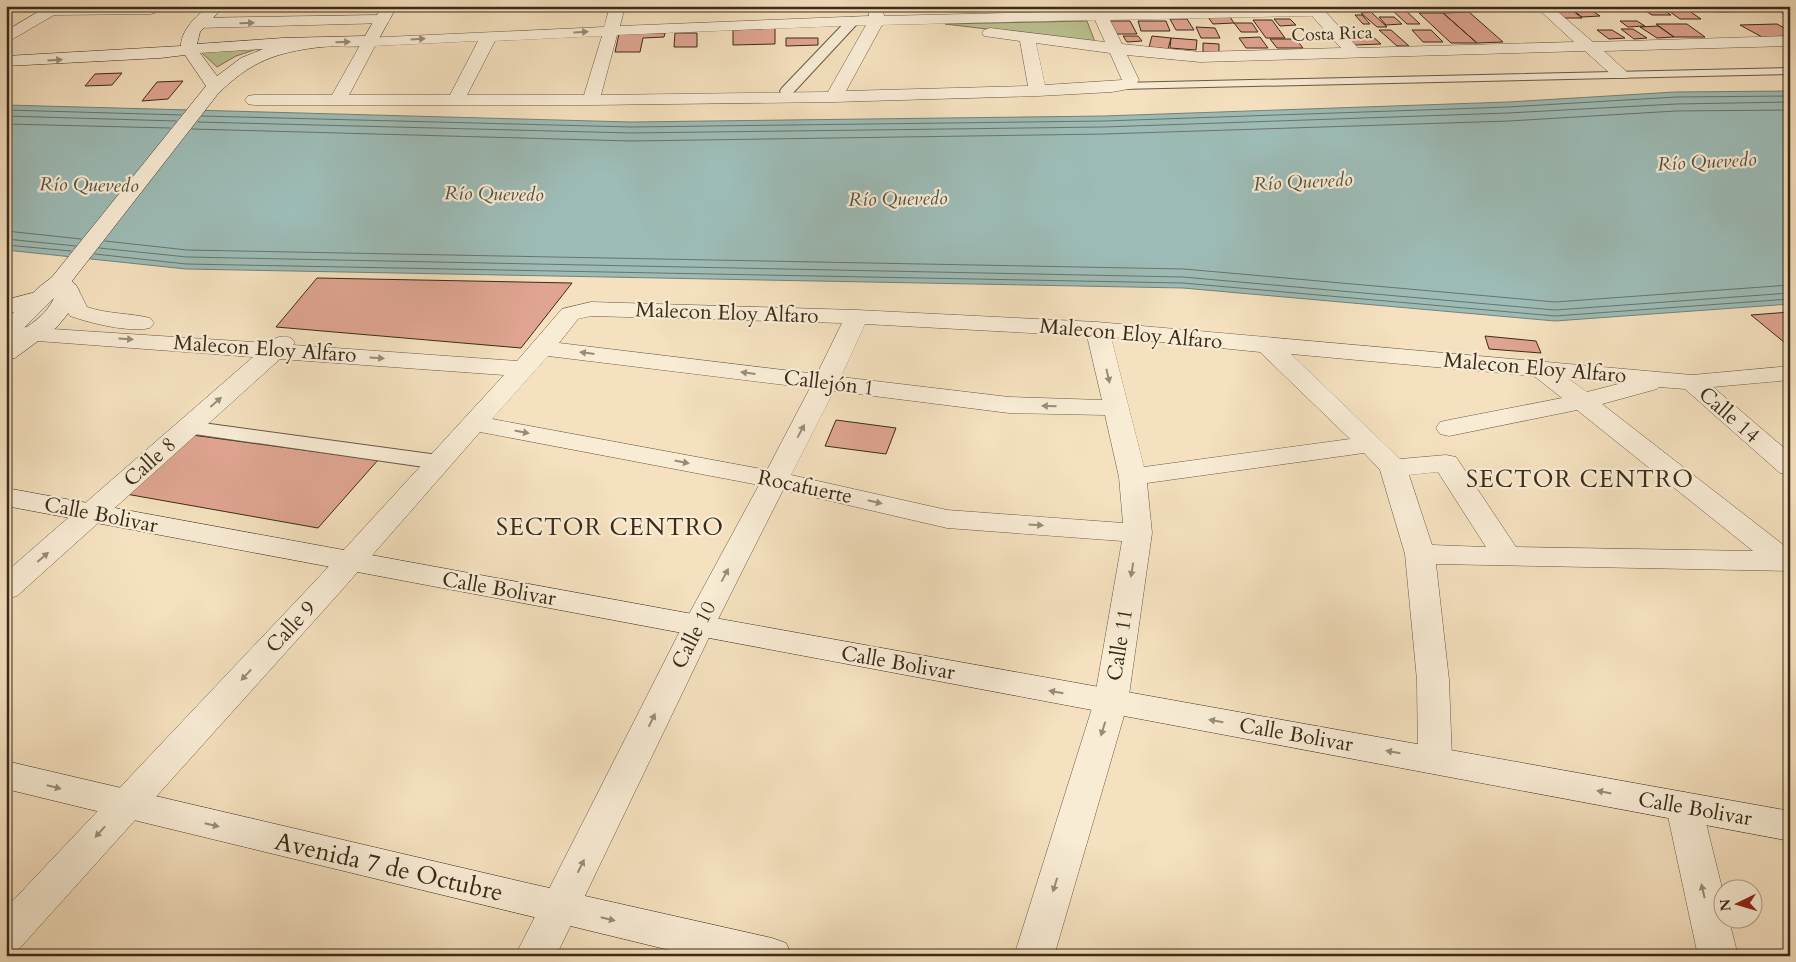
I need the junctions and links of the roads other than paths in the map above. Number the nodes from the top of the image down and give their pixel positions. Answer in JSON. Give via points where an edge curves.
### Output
{"nodes":[{"id":1,"x":217,"y":6,"type":"edge"},
{"id":2,"x":302,"y":6,"type":"edge"},
{"id":3,"x":390,"y":6,"type":"edge"},
{"id":4,"x":618,"y":6,"type":"edge"},
{"id":5,"x":1349,"y":6,"type":"edge"},
{"id":6,"x":1542,"y":6,"type":"edge"},
{"id":7,"x":1778,"y":6,"type":"edge"},
{"id":8,"x":1313,"y":8,"type":"edge"},
{"id":9,"x":55,"y":9,"type":"edge"},
{"id":10,"x":150,"y":10,"type":"dead end"},
{"id":11,"x":1098,"y":11,"type":"edge"},
{"id":12,"x":875,"y":13,"type":"edge"},
{"id":13,"x":1790,"y":13,"type":"edge"},
{"id":14,"x":382,"y":20,"type":"junction"},
{"id":15,"x":853,"y":21,"type":"junction"},
{"id":16,"x":288,"y":22,"type":"junction"},
{"id":17,"x":198,"y":24,"type":"junction"},
{"id":18,"x":610,"y":30,"type":"junction"},
{"id":19,"x":489,"y":36,"type":"junction"},
{"id":20,"x":1027,"y":37,"type":"junction"},
{"id":21,"x":6,"y":38,"type":"edge"},
{"id":22,"x":370,"y":41,"type":"junction"},
{"id":23,"x":1790,"y":41,"type":"edge"},
{"id":24,"x":317,"y":43,"type":"junction"},
{"id":25,"x":1586,"y":45,"type":"junction"},
{"id":26,"x":1116,"y":49,"type":"junction"},
{"id":27,"x":189,"y":50,"type":"junction"},
{"id":28,"x":1354,"y":53,"type":"junction"},
{"id":29,"x":6,"y":61,"type":"edge"},
{"id":30,"x":1790,"y":71,"type":"edge"},
{"id":31,"x":1622,"y":74,"type":"junction"},
{"id":32,"x":1120,"y":86,"type":"junction"},
{"id":33,"x":213,"y":88,"type":"junction"},
{"id":34,"x":787,"y":91,"type":"dead end"},
{"id":35,"x":1038,"y":91,"type":"junction"},
{"id":36,"x":834,"y":97,"type":"junction"},
{"id":37,"x":254,"y":100,"type":"dead end"},
{"id":38,"x":338,"y":100,"type":"junction"},
{"id":39,"x":456,"y":100,"type":"junction"},
{"id":40,"x":591,"y":100,"type":"junction"},
{"id":41,"x":65,"y":282,"type":"junction"},
{"id":42,"x":40,"y":298,"type":"junction"},
{"id":43,"x":6,"y":307,"type":"edge"},
{"id":44,"x":570,"y":314,"type":"joint"},
{"id":45,"x":857,"y":317,"type":"junction"},
{"id":46,"x":109,"y":319,"type":"junction"},
{"id":47,"x":1097,"y":328,"type":"junction"},
{"id":48,"x":34,"y":333,"type":"junction"},
{"id":49,"x":6,"y":337,"type":"edge"},
{"id":50,"x":92,"y":337,"type":"junction"},
{"id":51,"x":285,"y":342,"type":"junction"},
{"id":52,"x":1267,"y":346,"type":"junction"},
{"id":53,"x":534,"y":357,"type":"junction"},
{"id":54,"x":1540,"y":368,"type":"junction"},
{"id":55,"x":1790,"y":373,"type":"edge"},
{"id":56,"x":1679,"y":380,"type":"junction"},
{"id":57,"x":827,"y":383,"type":"junction"},
{"id":58,"x":1583,"y":402,"type":"junction"},
{"id":59,"x":1115,"y":408,"type":"junction"},
{"id":60,"x":474,"y":423,"type":"junction"},
{"id":61,"x":188,"y":426,"type":"junction"},
{"id":62,"x":1449,"y":428,"type":"dead end"},
{"id":63,"x":1370,"y":444,"type":"junction"},
{"id":64,"x":438,"y":462,"type":"junction"},
{"id":65,"x":1790,"y":467,"type":"edge"},
{"id":66,"x":1393,"y":468,"type":"junction"},
{"id":67,"x":1133,"y":477,"type":"junction"},
{"id":68,"x":775,"y":480,"type":"junction"},
{"id":69,"x":6,"y":497,"type":"edge"},
{"id":70,"x":92,"y":514,"type":"junction"},
{"id":71,"x":1138,"y":533,"type":"junction"},
{"id":72,"x":1420,"y":554,"type":"junction"},
{"id":73,"x":1507,"y":557,"type":"junction"},
{"id":74,"x":1787,"y":561,"type":"edge"},
{"id":75,"x":351,"y":562,"type":"junction"},
{"id":76,"x":6,"y":589,"type":"edge"},
{"id":77,"x":698,"y":626,"type":"junction"},
{"id":78,"x":1111,"y":702,"type":"junction"},
{"id":79,"x":1435,"y":760,"type":"junction"},
{"id":80,"x":6,"y":775,"type":"edge"},
{"id":81,"x":126,"y":804,"type":"junction"},
{"id":82,"x":1684,"y":807,"type":"junction"},
{"id":83,"x":1790,"y":826,"type":"edge"},
{"id":84,"x":560,"y":907,"type":"junction"},
{"id":85,"x":6,"y":936,"type":"edge"},
{"id":86,"x":535,"y":956,"type":"edge"},
{"id":87,"x":772,"y":956,"type":"edge"},
{"id":88,"x":1034,"y":956,"type":"edge"},
{"id":89,"x":1718,"y":956,"type":"edge"}],
"edges":[{"from":1,"to":17,"type":"street"},
{"from":2,"to":16,"type":"street"},
{"from":3,"to":14,"type":"street"},
{"from":4,"to":18,"type":"street"},
{"from":5,"to":8,"type":"street"},
{"from":6,"to":25,"type":"street"},
{"from":7,"to":13,"type":"street"},
{"from":8,"to":11,"type":"street"},
{"from":8,"to":28,"type":"street"},
{"from":9,"to":10,"type":"street"},
{"from":9,"to":21,"type":"street"},
{"from":11,"to":12,"type":"street"},
{"from":11,"to":26,"type":"street"},
{"from":12,"to":15,"type":"street"},
{"from":12,"to":20,"type":"street","name":"Costa Rica"},
{"from":12,"to":36,"type":"street"},
{"from":14,"to":16,"type":"street"},
{"from":14,"to":22,"type":"street"},
{"from":15,"to":18,"type":"street"},
{"from":15,"to":34,"type":"street"},
{"from":17,"to":16,"type":"street","one_way":true},
{"from":17,"to":27,"type":"street","via":[[189,35]]},
{"from":19,"to":18,"type":"street","one_way":true},
{"from":18,"to":40,"type":"street"},
{"from":22,"to":19,"type":"street","one_way":true},
{"from":19,"to":39,"type":"street"},
{"from":20,"to":26,"type":"street","name":"Costa Rica"},
{"from":20,"to":35,"type":"street"},
{"from":24,"to":22,"type":"street","one_way":true},
{"from":22,"to":38,"type":"street"},
{"from":23,"to":25,"type":"street","name":"Costa Rica"},
{"from":24,"to":27,"type":"street"},
{"from":24,"to":33,"type":"street","via":[[282,48],[253,57]]},
{"from":25,"to":28,"type":"street","name":"Costa Rica"},
{"from":25,"to":31,"type":"street"},
{"from":26,"to":28,"type":"street","name":"Costa Rica","via":[[1200,57]]},
{"from":26,"to":32,"type":"street","via":[[1131,81]]},
{"from":29,"to":27,"type":"street","one_way":true},
{"from":27,"to":33,"type":"street","via":[[204,67]]},
{"from":30,"to":31,"type":"lane"},
{"from":31,"to":32,"type":"lane"},
{"from":32,"to":35,"type":"street"},
{"from":33,"to":41,"type":"street"},
{"from":35,"to":36,"type":"street"},
{"from":36,"to":40,"type":"street"},
{"from":37,"to":38,"type":"street"},
{"from":38,"to":39,"type":"street"},
{"from":39,"to":40,"type":"street"},
{"from":41,"to":42,"type":"street","via":[[46,291]]},
{"from":41,"to":46,"type":"street","name":"Malecon Eloy Alfaro","via":[[78,311]]},
{"from":41,"to":48,"type":"street","via":[[60,310]]},
{"from":42,"to":43,"type":"street"},
{"from":42,"to":49,"type":"street"},
{"from":44,"to":45,"type":"street","name":"Malecon Eloy Alfaro","via":[[591,309]]},
{"from":44,"to":53,"type":"street","name":"Calle 9"},
{"from":45,"to":47,"type":"street","name":"Malecon Eloy Alfaro"},
{"from":45,"to":57,"type":"street","name":"Calle 10"},
{"from":46,"to":50,"type":"street"},
{"from":46,"to":51,"type":"street","name":"Malecon Eloy Alfaro"},
{"from":47,"to":52,"type":"street","name":"Malecon Eloy Alfaro"},
{"from":47,"to":59,"type":"street","name":"Calle 11","one_way":true},
{"from":48,"to":49,"type":"street","name":"Malecon Eloy Alfaro"},
{"from":48,"to":50,"type":"street","name":"Malecon Eloy Alfaro"},
{"from":50,"to":51,"type":"street","name":"Malecon Eloy Alfaro","one_way":true},
{"from":51,"to":53,"type":"street","name":"Malecon Eloy Alfaro"},
{"from":61,"to":51,"type":"street","name":"Calle 8","one_way":true},
{"from":52,"to":54,"type":"street","name":"Malecon Eloy Alfaro"},
{"from":52,"to":63,"type":"street"},
{"from":57,"to":53,"type":"street","name":"Callejón 1","one_way":true},
{"from":53,"to":60,"type":"street","name":"Calle 9"},
{"from":54,"to":56,"type":"street","name":"Malecon Eloy Alfaro"},
{"from":54,"to":58,"type":"street"},
{"from":55,"to":56,"type":"street"},
{"from":56,"to":58,"type":"street"},
{"from":56,"to":65,"type":"street","name":"Calle 14"},
{"from":59,"to":57,"type":"street","name":"Callejón 1","one_way":true,"via":[[1009,405]]},
{"from":68,"to":57,"type":"street","name":"Calle 10","one_way":true},
{"from":58,"to":62,"type":"street"},
{"from":58,"to":74,"type":"street"},
{"from":59,"to":67,"type":"street","name":"Calle 11"},
{"from":60,"to":64,"type":"street","name":"Calle 9"},
{"from":60,"to":68,"type":"street","name":"Rocafuerte","one_way":true},
{"from":61,"to":64,"type":"street"},
{"from":61,"to":70,"type":"street","name":"Calle 8"},
{"from":63,"to":66,"type":"street"},
{"from":63,"to":67,"type":"street"},
{"from":64,"to":75,"type":"street","name":"Calle 9"},
{"from":66,"to":72,"type":"street"},
{"from":66,"to":73,"type":"street","via":[[1446,464]]},
{"from":67,"to":71,"type":"street","name":"Calle 11"},
{"from":68,"to":71,"type":"street","name":"Rocafuerte","one_way":true,"via":[[947,519]]},
{"from":77,"to":68,"type":"street","name":"Calle 10","one_way":true},
{"from":69,"to":70,"type":"street","name":"Calle Bolivar"},
{"from":70,"to":75,"type":"street","name":"Calle Bolivar"},
{"from":76,"to":70,"type":"street","name":"Calle 8","one_way":true},
{"from":71,"to":78,"type":"street","name":"Calle 11","one_way":true},
{"from":72,"to":73,"type":"street"},
{"from":72,"to":79,"type":"street","via":[[1433,680]]},
{"from":73,"to":74,"type":"street"},
{"from":75,"to":77,"type":"street","name":"Calle Bolivar"},
{"from":75,"to":81,"type":"street","name":"Calle 9","one_way":true},
{"from":78,"to":77,"type":"street","name":"Calle Bolivar","one_way":true},
{"from":84,"to":77,"type":"street","name":"Calle 10","one_way":true},
{"from":79,"to":78,"type":"street","name":"Calle Bolivar","one_way":true},
{"from":78,"to":88,"type":"street","name":"Calle 11","one_way":true},
{"from":82,"to":79,"type":"street","name":"Calle Bolivar","one_way":true},
{"from":80,"to":81,"type":"street","name":"Avenida 7 de Octubre","one_way":true},
{"from":81,"to":84,"type":"street","name":"Avenida 7 de Octubre","one_way":true},
{"from":81,"to":85,"type":"street","name":"Calle 9","one_way":true},
{"from":82,"to":83,"type":"street","name":"Calle Bolivar"},
{"from":89,"to":82,"type":"street","one_way":true},
{"from":84,"to":86,"type":"street","name":"Calle 10"},
{"from":84,"to":87,"type":"street","name":"Avenida 7 de Octubre","one_way":true}]}
